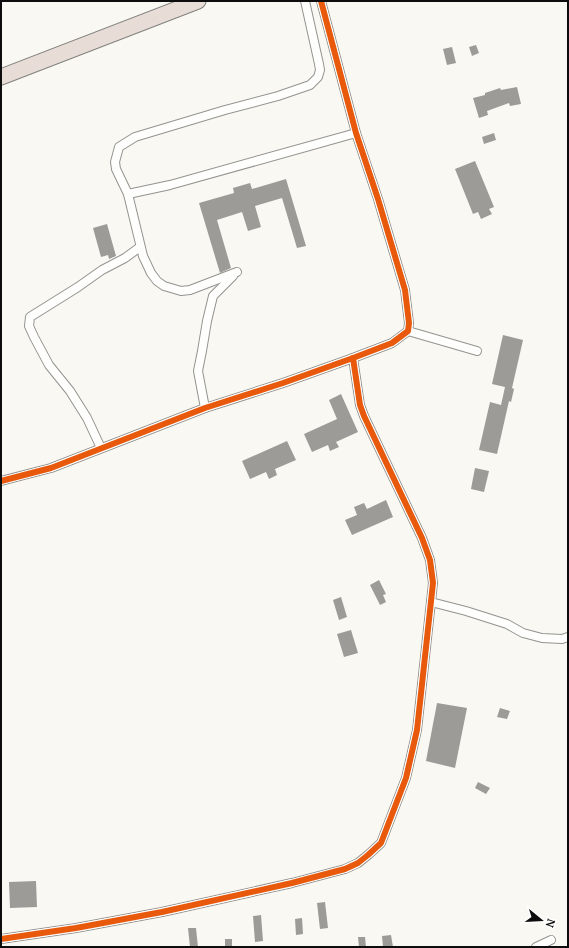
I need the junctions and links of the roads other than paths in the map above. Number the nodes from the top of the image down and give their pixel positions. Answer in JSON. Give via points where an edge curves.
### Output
{"nodes":[{"id":1,"x":198,"y":1,"type":"edge"},
{"id":2,"x":305,"y":1,"type":"edge"},
{"id":3,"x":321,"y":1,"type":"edge"},
{"id":4,"x":1,"y":78,"type":"edge"},
{"id":5,"x":356,"y":133,"type":"junction"},
{"id":6,"x":128,"y":194,"type":"junction"},
{"id":7,"x":140,"y":247,"type":"junction"},
{"id":8,"x":408,"y":331,"type":"junction"},
{"id":9,"x":477,"y":351,"type":"dead end"},
{"id":10,"x":353,"y":358,"type":"junction"},
{"id":11,"x":204,"y":408,"type":"junction"},
{"id":12,"x":101,"y":448,"type":"junction"},
{"id":13,"x":1,"y":481,"type":"edge"},
{"id":14,"x":432,"y":602,"type":"junction"},
{"id":15,"x":568,"y":638,"type":"edge"},
{"id":16,"x":1,"y":939,"type":"edge"},
{"id":17,"x":551,"y":940,"type":"dead end"},
{"id":18,"x":536,"y":947,"type":"edge"}],
"edges":[{"from":1,"to":4,"type":"highway"},
{"from":2,"to":6,"type":"street","via":[[320,70],[317,80],[278,96],[128,141],[119,147],[115,162]]},
{"from":3,"to":5,"type":"street"},
{"from":5,"to":6,"type":"street","via":[[170,185]]},
{"from":5,"to":8,"type":"street","via":[[405,290]]},
{"from":6,"to":7,"type":"street"},
{"from":7,"to":11,"type":"street","via":[[157,281],[181,291],[208,285],[237,272],[213,296],[198,371]]},
{"from":7,"to":12,"type":"street","via":[[30,317],[29,326],[34,337],[49,364],[87,418]]},
{"from":8,"to":9,"type":"street"},
{"from":8,"to":10,"type":"street","via":[[392,343]]},
{"from":10,"to":11,"type":"street"},
{"from":10,"to":14,"type":"street","via":[[364,416],[430,560]]},
{"from":11,"to":12,"type":"street"},
{"from":12,"to":13,"type":"street","via":[[51,468]]},
{"from":14,"to":15,"type":"street","via":[[507,624],[523,633],[542,638]]},
{"from":14,"to":16,"type":"street","via":[[416,730],[406,778],[381,843],[358,863],[292,884],[76,928]]},
{"from":17,"to":18,"type":"street"}]}
